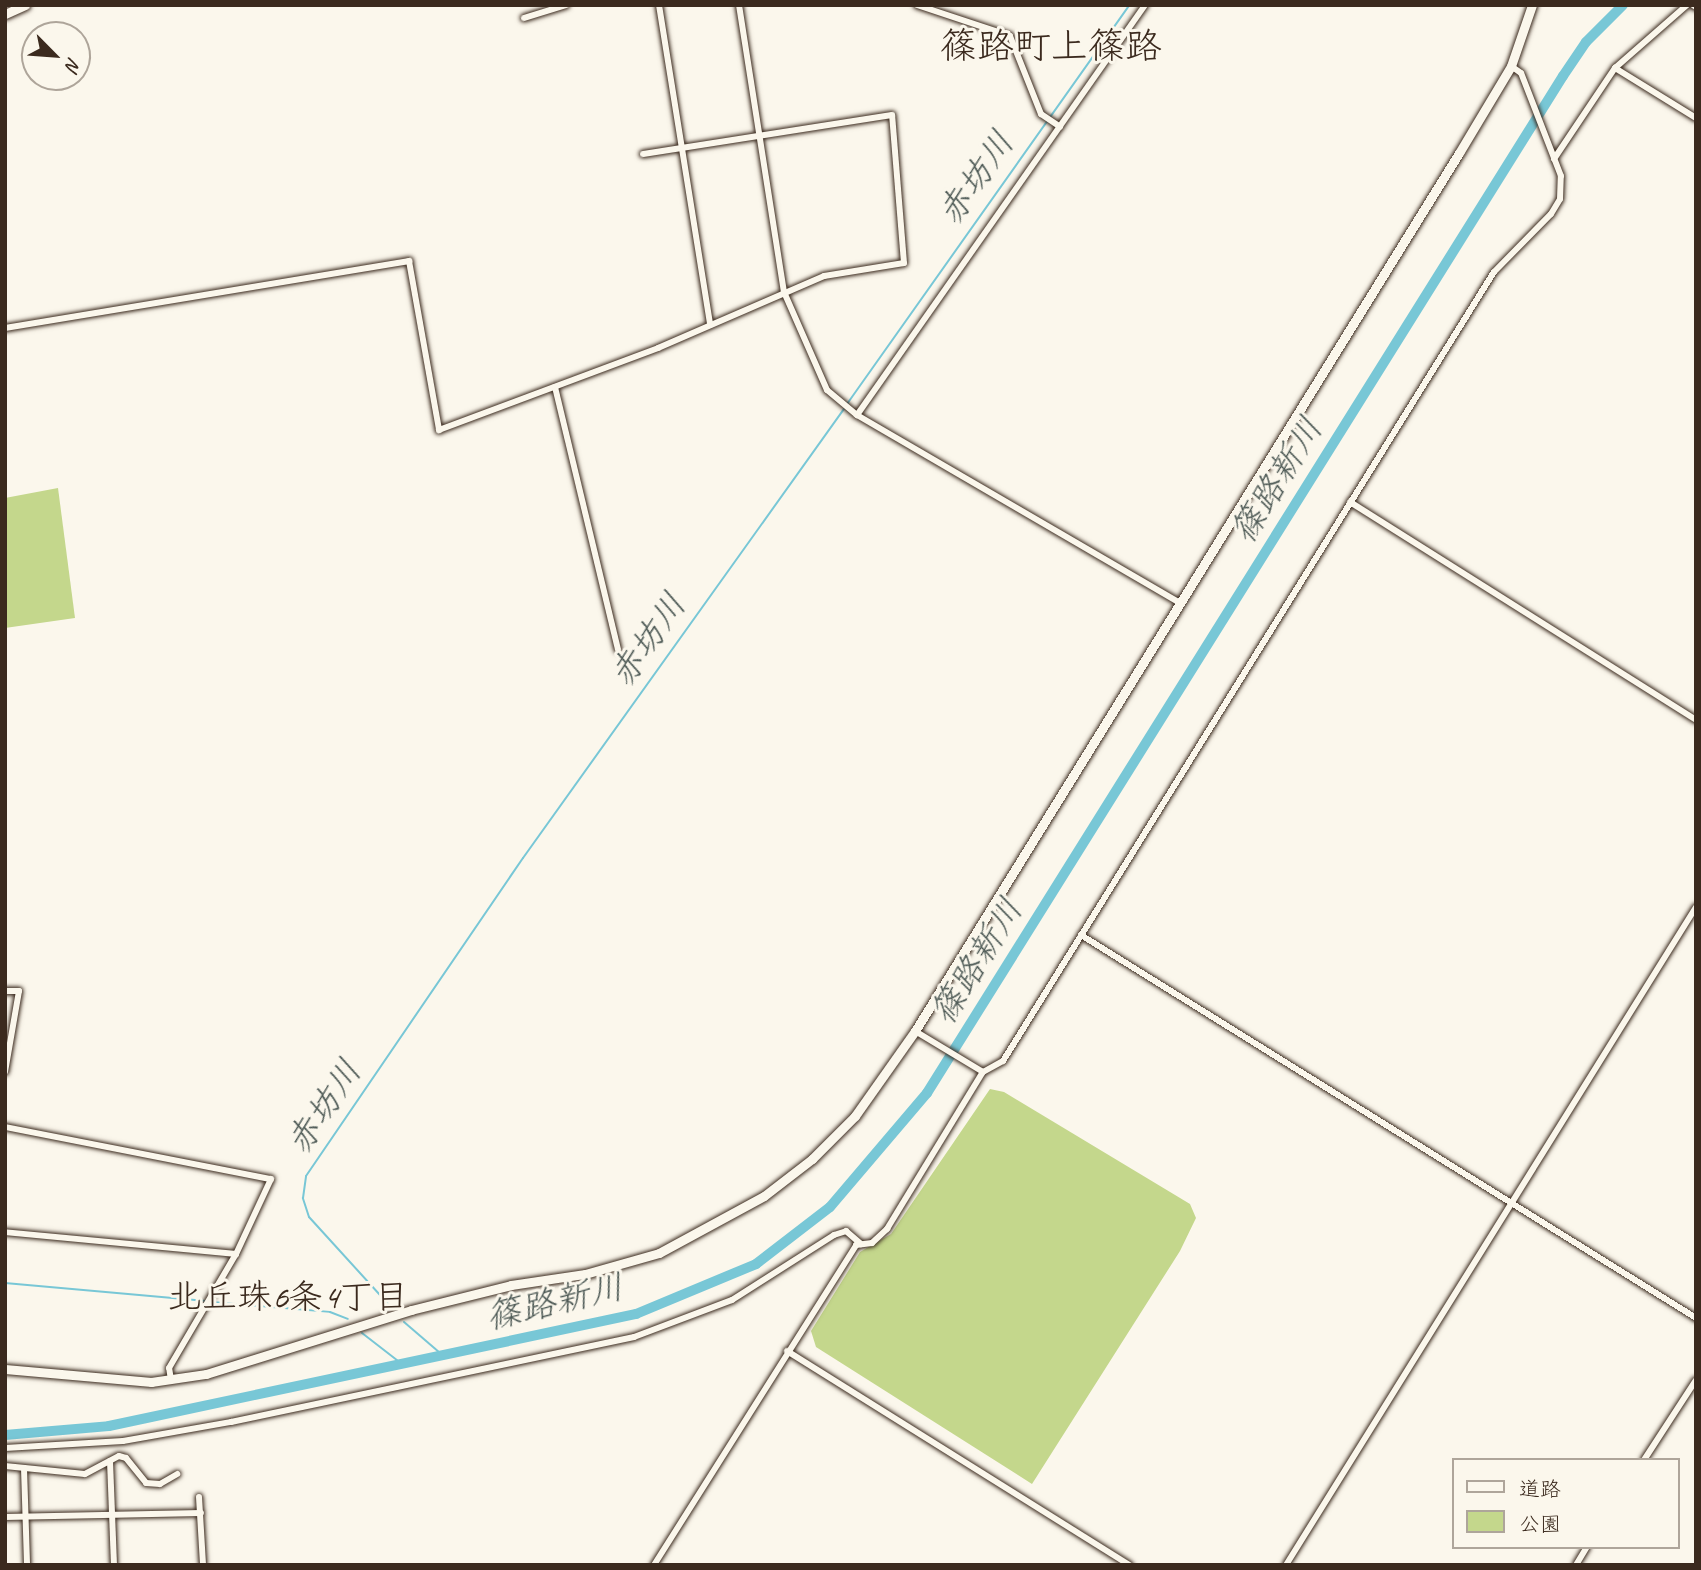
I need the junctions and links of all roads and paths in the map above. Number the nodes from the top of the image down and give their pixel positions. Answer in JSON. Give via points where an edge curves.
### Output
{"nodes":[{"id":1,"x":25,"y":5,"type":"edge"},
{"id":2,"x":566,"y":5,"type":"edge"},
{"id":3,"x":660,"y":5,"type":"edge"},
{"id":4,"x":739,"y":5,"type":"edge"},
{"id":5,"x":917,"y":5,"type":"edge"},
{"id":6,"x":1145,"y":5,"type":"edge"},
{"id":7,"x":1532,"y":5,"type":"edge"},
{"id":8,"x":1687,"y":5,"type":"edge"},
{"id":9,"x":5,"y":14,"type":"edge"},
{"id":10,"x":524,"y":18,"type":"dead end"},
{"id":11,"x":1511,"y":66,"type":"junction"},
{"id":12,"x":1615,"y":68,"type":"junction"},
{"id":13,"x":1696,"y":118,"type":"edge"},
{"id":14,"x":1058,"y":125,"type":"junction"},
{"id":15,"x":760,"y":135,"type":"junction"},
{"id":16,"x":681,"y":147,"type":"junction"},
{"id":17,"x":643,"y":154,"type":"dead end"},
{"id":18,"x":1554,"y":159,"type":"junction"},
{"id":19,"x":784,"y":292,"type":"junction"},
{"id":20,"x":710,"y":325,"type":"junction"},
{"id":21,"x":5,"y":328,"type":"edge"},
{"id":22,"x":555,"y":387,"type":"junction"},
{"id":23,"x":855,"y":414,"type":"junction"},
{"id":24,"x":1350,"y":502,"type":"junction"},
{"id":25,"x":1180,"y":603,"type":"junction"},
{"id":26,"x":618,"y":650,"type":"dead end"},
{"id":27,"x":1696,"y":720,"type":"edge"},
{"id":28,"x":1696,"y":906,"type":"edge"},
{"id":29,"x":1081,"y":935,"type":"junction"},
{"id":30,"x":5,"y":991,"type":"edge"},
{"id":31,"x":915,"y":1031,"type":"junction"},
{"id":32,"x":9,"y":1034,"type":"edge"},
{"id":33,"x":5,"y":1072,"type":"edge"},
{"id":34,"x":983,"y":1072,"type":"junction"},
{"id":35,"x":5,"y":1127,"type":"edge"},
{"id":36,"x":1511,"y":1203,"type":"junction"},
{"id":37,"x":5,"y":1232,"type":"edge"},
{"id":38,"x":860,"y":1244,"type":"junction"},
{"id":39,"x":236,"y":1254,"type":"junction"},
{"id":40,"x":1696,"y":1318,"type":"edge"},
{"id":41,"x":787,"y":1351,"type":"junction"},
{"id":42,"x":5,"y":1369,"type":"edge"},
{"id":43,"x":171,"y":1380,"type":"junction"},
{"id":44,"x":1696,"y":1380,"type":"edge"},
{"id":45,"x":5,"y":1448,"type":"edge"},
{"id":46,"x":1645,"y":1458,"type":"edge"},
{"id":47,"x":110,"y":1461,"type":"junction"},
{"id":48,"x":5,"y":1466,"type":"edge"},
{"id":49,"x":24,"y":1468,"type":"junction"},
{"id":50,"x":177,"y":1474,"type":"dead end"},
{"id":51,"x":199,"y":1497,"type":"dead end"},
{"id":52,"x":201,"y":1513,"type":"junction"},
{"id":53,"x":112,"y":1516,"type":"junction"},
{"id":54,"x":5,"y":1517,"type":"edge"},
{"id":55,"x":25,"y":1517,"type":"junction"},
{"id":56,"x":1586,"y":1549,"type":"edge"},
{"id":57,"x":27,"y":1565,"type":"edge"},
{"id":58,"x":114,"y":1565,"type":"edge"},
{"id":59,"x":203,"y":1565,"type":"edge"},
{"id":60,"x":654,"y":1565,"type":"edge"},
{"id":61,"x":1130,"y":1565,"type":"edge"},
{"id":62,"x":1286,"y":1565,"type":"edge"},
{"id":63,"x":1576,"y":1565,"type":"edge"}],
"edges":[{"from":1,"to":9,"type":"street"},
{"from":2,"to":10,"type":"street"},
{"from":3,"to":16,"type":"street"},
{"from":4,"to":15,"type":"street"},
{"from":5,"to":14,"type":"street","via":[[1010,36],[1044,116]]},
{"from":6,"to":14,"type":"street"},
{"from":7,"to":11,"type":"street"},
{"from":8,"to":12,"type":"street"},
{"from":11,"to":18,"type":"street","via":[[1522,77]]},
{"from":11,"to":25,"type":"street"},
{"from":12,"to":13,"type":"street"},
{"from":12,"to":18,"type":"street"},
{"from":14,"to":23,"type":"street"},
{"from":15,"to":16,"type":"street"},
{"from":15,"to":19,"type":"street"},
{"from":15,"to":19,"type":"street","via":[[892,115],[904,263],[824,276]]},
{"from":16,"to":17,"type":"street"},
{"from":16,"to":20,"type":"street"},
{"from":18,"to":24,"type":"street","via":[[1562,188],[1551,214],[1494,272]]},
{"from":19,"to":20,"type":"street"},
{"from":19,"to":23,"type":"street","via":[[827,390]]},
{"from":20,"to":22,"type":"street"},
{"from":21,"to":22,"type":"street","via":[[409,261],[439,430]]},
{"from":22,"to":26,"type":"street"},
{"from":23,"to":25,"type":"street"},
{"from":24,"to":27,"type":"street"},
{"from":24,"to":29,"type":"street"},
{"from":25,"to":31,"type":"street"},
{"from":28,"to":36,"type":"street"},
{"from":29,"to":34,"type":"street","via":[[998,1068]]},
{"from":29,"to":36,"type":"street"},
{"from":30,"to":32,"type":"street","via":[[19,991]]},
{"from":31,"to":34,"type":"street"},
{"from":31,"to":43,"type":"street","via":[[855,1116],[812,1159],[714,1227],[659,1253],[585,1274],[511,1285],[411,1310],[206,1374]]},
{"from":32,"to":33,"type":"street"},
{"from":34,"to":38,"type":"street","via":[[887,1229],[872,1243]]},
{"from":35,"to":39,"type":"street","via":[[271,1179]]},
{"from":36,"to":40,"type":"street"},
{"from":36,"to":62,"type":"street"},
{"from":37,"to":39,"type":"street"},
{"from":38,"to":41,"type":"street"},
{"from":38,"to":45,"type":"street","via":[[846,1231],[732,1300],[634,1337],[231,1422],[123,1441]]},
{"from":39,"to":43,"type":"street","via":[[169,1368]]},
{"from":41,"to":60,"type":"street"},
{"from":41,"to":61,"type":"street"},
{"from":42,"to":43,"type":"street"},
{"from":44,"to":46,"type":"street"},
{"from":47,"to":49,"type":"street","via":[[85,1474]]},
{"from":47,"to":50,"type":"street","via":[[126,1458],[146,1483],[160,1484]]},
{"from":47,"to":53,"type":"street"},
{"from":48,"to":49,"type":"street"},
{"from":49,"to":55,"type":"street"},
{"from":51,"to":52,"type":"street"},
{"from":52,"to":53,"type":"street"},
{"from":52,"to":59,"type":"street"},
{"from":53,"to":55,"type":"street"},
{"from":53,"to":58,"type":"street"},
{"from":54,"to":55,"type":"street"},
{"from":55,"to":57,"type":"street"},
{"from":56,"to":63,"type":"street"}]}
